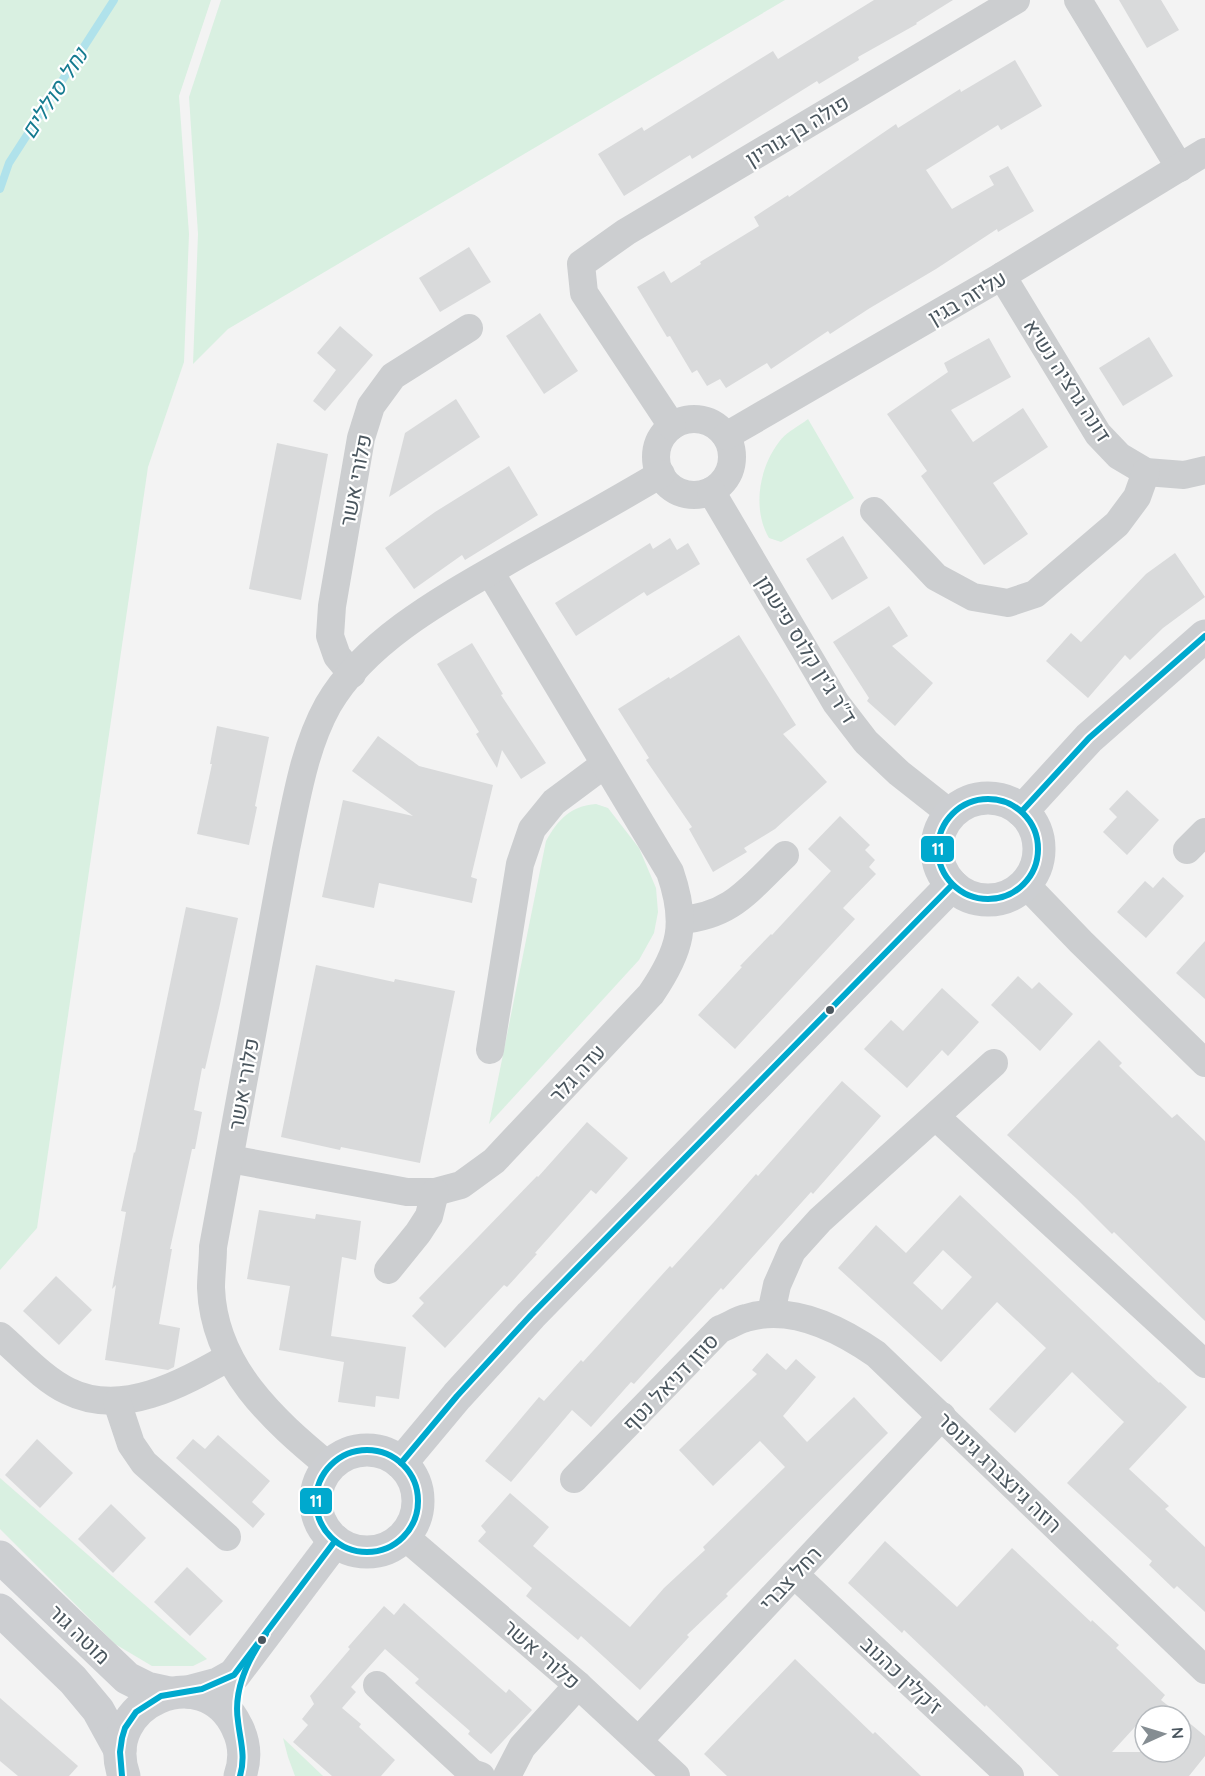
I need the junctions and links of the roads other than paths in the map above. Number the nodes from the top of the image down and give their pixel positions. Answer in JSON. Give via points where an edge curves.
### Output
{"nodes":[{"id":1,"x":1016,"y":0,"type":"edge"},
{"id":2,"x":1078,"y":0,"type":"edge"},
{"id":3,"x":1205,"y":152,"type":"edge"},
{"id":4,"x":1180,"y":168,"type":"junction"},
{"id":5,"x":1002,"y":276,"type":"junction"},
{"id":6,"x":469,"y":328,"type":"dead end"},
{"id":7,"x":672,"y":426,"type":"junction"},
{"id":8,"x":726,"y":436,"type":"junction"},
{"id":9,"x":1205,"y":470,"type":"edge"},
{"id":10,"x":1146,"y":472,"type":"junction"},
{"id":11,"x":661,"y":474,"type":"junction"},
{"id":12,"x":711,"y":491,"type":"junction"},
{"id":13,"x":874,"y":511,"type":"dead end"},
{"id":14,"x":490,"y":572,"type":"junction"},
{"id":15,"x":1205,"y":636,"type":"edge"},
{"id":16,"x":352,"y":674,"type":"junction"},
{"id":17,"x":605,"y":764,"type":"junction"},
{"id":18,"x":1022,"y":811,"type":"junction"},
{"id":19,"x":951,"y":814,"type":"junction"},
{"id":20,"x":785,"y":855,"type":"dead end"},
{"id":21,"x":1025,"y":884,"type":"junction"},
{"id":22,"x":952,"y":885,"type":"junction"},
{"id":23,"x":680,"y":920,"type":"junction"},
{"id":24,"x":490,"y":1050,"type":"dead end"},
{"id":25,"x":994,"y":1063,"type":"dead end"},
{"id":26,"x":1205,"y":1063,"type":"edge"},
{"id":27,"x":936,"y":1117,"type":"junction"},
{"id":28,"x":230,"y":1159,"type":"junction"},
{"id":29,"x":435,"y":1192,"type":"junction"},
{"id":30,"x":388,"y":1270,"type":"dead end"},
{"id":31,"x":771,"y":1313,"type":"junction"},
{"id":32,"x":0,"y":1336,"type":"edge"},
{"id":33,"x":229,"y":1357,"type":"junction"},
{"id":34,"x":1205,"y":1364,"type":"edge"},
{"id":35,"x":117,"y":1402,"type":"junction"},
{"id":36,"x":942,"y":1416,"type":"junction"},
{"id":37,"x":401,"y":1463,"type":"junction"},
{"id":38,"x":329,"y":1466,"type":"junction"},
{"id":39,"x":574,"y":1479,"type":"dead end"},
{"id":40,"x":404,"y":1536,"type":"junction"},
{"id":41,"x":227,"y":1537,"type":"dead end"},
{"id":42,"x":335,"y":1541,"type":"junction"},
{"id":43,"x":0,"y":1557,"type":"edge"},
{"id":44,"x":794,"y":1574,"type":"junction"},
{"id":45,"x":0,"y":1610,"type":"edge"},
{"id":46,"x":254,"y":1650,"type":"junction"},
{"id":47,"x":1205,"y":1671,"type":"edge"},
{"id":48,"x":377,"y":1685,"type":"dead end"},
{"id":49,"x":578,"y":1685,"type":"junction"},
{"id":50,"x":179,"y":1693,"type":"junction"},
{"id":51,"x":239,"y":1730,"type":"junction"},
{"id":52,"x":639,"y":1740,"type":"junction"},
{"id":53,"x":122,"y":1768,"type":"edge"},
{"id":54,"x":242,"y":1774,"type":"edge"},
{"id":55,"x":481,"y":1776,"type":"edge"},
{"id":56,"x":507,"y":1776,"type":"edge"},
{"id":57,"x":676,"y":1776,"type":"edge"},
{"id":58,"x":1010,"y":1776,"type":"edge"}],
"edges":[{"from":1,"to":7,"type":"street","name":"פולה בן-גוריון","via":[[626,232],[581,264],[584,293]]},
{"from":2,"to":4,"type":"street"},
{"from":3,"to":4,"type":"street","name":"עליזה בגין"},
{"from":4,"to":5,"type":"street","name":"עליזה בגין"},
{"from":5,"to":8,"type":"street","name":"עליזה בגין"},
{"from":5,"to":10,"type":"street","name":"דונה גרציה נשיא","via":[[1098,434],[1119,456]]},
{"from":6,"to":16,"type":"street","name":"פלורי אשר","via":[[393,375],[371,406],[361,438],[332,606],[330,636],[337,656]]},
{"from":7,"to":8,"type":"street","via":[[695,419],[708,422]]},
{"from":7,"to":11,"type":"street","via":[[658,443],[655,457]]},
{"from":8,"to":12,"type":"street","via":[[731,448],[730,466],[721,483]]},
{"from":9,"to":10,"type":"street","name":"דונה גרציה נשיא","via":[[1184,475]]},
{"from":10,"to":13,"type":"street","via":[[1137,497],[1117,524],[1035,594],[1008,603],[973,597],[936,577]]},
{"from":11,"to":12,"type":"street","via":[[671,488],[683,494]]},
{"from":11,"to":14,"type":"street","name":"פלורי אשר"},
{"from":12,"to":19,"type":"street","name":"ד\"ר ג'ין קלוס פישמן","via":[[836,703],[866,742],[899,774]]},
{"from":14,"to":16,"type":"street","name":"פלורי אשר","via":[[399,628]]},
{"from":14,"to":17,"type":"street","name":"עדה גלר"},
{"from":15,"to":18,"type":"street","via":[[1089,738]]},
{"from":16,"to":28,"type":"street","name":"פלורי אשר","via":[[328,705],[298,792]]},
{"from":17,"to":23,"type":"street","name":"עדה גלר","via":[[670,872],[679,898]]},
{"from":17,"to":24,"type":"street","via":[[554,802],[532,829],[520,864]]},
{"from":18,"to":19,"type":"street","via":[[993,798],[978,799]]},
{"from":18,"to":21,"type":"street","via":[[1032,823],[1039,855]]},
{"from":19,"to":22,"type":"street","via":[[942,827],[938,858]]},
{"from":20,"to":23,"type":"street","via":[[733,904],[715,914]]},
{"from":21,"to":22,"type":"street","via":[[1012,894],[981,900]]},
{"from":21,"to":26,"type":"street"},
{"from":22,"to":37,"type":"street","via":[[531,1315]]},
{"from":23,"to":29,"type":"street","name":"עדה גלר","via":[[676,948],[651,994],[494,1161],[461,1185]]},
{"from":25,"to":27,"type":"street"},
{"from":27,"to":31,"type":"street","via":[[820,1220],[792,1251],[777,1285]]},
{"from":27,"to":34,"type":"street"},
{"from":28,"to":29,"type":"street","name":"עדה גלר","via":[[378,1188]]},
{"from":28,"to":33,"type":"street","name":"פלורי אשר","via":[[213,1247],[211,1289],[216,1322]]},
{"from":29,"to":30,"type":"street","via":[[429,1216]]},
{"from":31,"to":36,"type":"street","name":"רוזה גינצברג גינוסר","via":[[830,1326],[854,1339],[876,1354]]},
{"from":31,"to":39,"type":"street","name":"סוזן דניאל נטף","via":[[745,1318],[720,1329]]},
{"from":32,"to":35,"type":"street","via":[[69,1392]]},
{"from":33,"to":35,"type":"street","via":[[177,1384]]},
{"from":33,"to":38,"type":"street","name":"פלורי אשר","via":[[253,1396],[274,1419]]},
{"from":35,"to":41,"type":"street","via":[[131,1444],[144,1463]]},
{"from":36,"to":44,"type":"street","name":"רחל צברי"},
{"from":36,"to":47,"type":"street","name":"רוזה גינצברג גינוסר"},
{"from":37,"to":38,"type":"street","via":[[390,1455],[364,1450],[351,1452]]},
{"from":37,"to":40,"type":"street","via":[[417,1493],[415,1516]]},
{"from":38,"to":42,"type":"street","via":[[316,1491],[316,1505],[325,1531]]},
{"from":40,"to":42,"type":"street","via":[[389,1547],[371,1552],[346,1548]]},
{"from":40,"to":49,"type":"street","name":"פלורי אשר"},
{"from":42,"to":46,"type":"street"},
{"from":43,"to":50,"type":"street","name":"מוטה גור","via":[[126,1678],[147,1689]]},
{"from":44,"to":52,"type":"street","name":"רחל צברי"},
{"from":44,"to":58,"type":"street","name":"ז'קלין כהנוב"},
{"from":45,"to":53,"type":"street","name":"מוטה גור","via":[[98,1710]]},
{"from":46,"to":50,"type":"street","via":[[234,1675],[218,1684]]},
{"from":46,"to":51,"type":"street","via":[[242,1675]]},
{"from":48,"to":55,"type":"street","via":[[472,1773]]},
{"from":49,"to":52,"type":"street","name":"פלורי אשר"},
{"from":49,"to":56,"type":"street","via":[[522,1747]]},
{"from":50,"to":51,"type":"street","name":"מוטה גור","via":[[197,1694],[214,1701],[229,1713]]},
{"from":50,"to":53,"type":"street","via":[[151,1701],[135,1713],[125,1731]]},
{"from":51,"to":54,"type":"street","via":[[244,1749]]},
{"from":52,"to":57,"type":"street","name":"פלורי אשר"}]}
